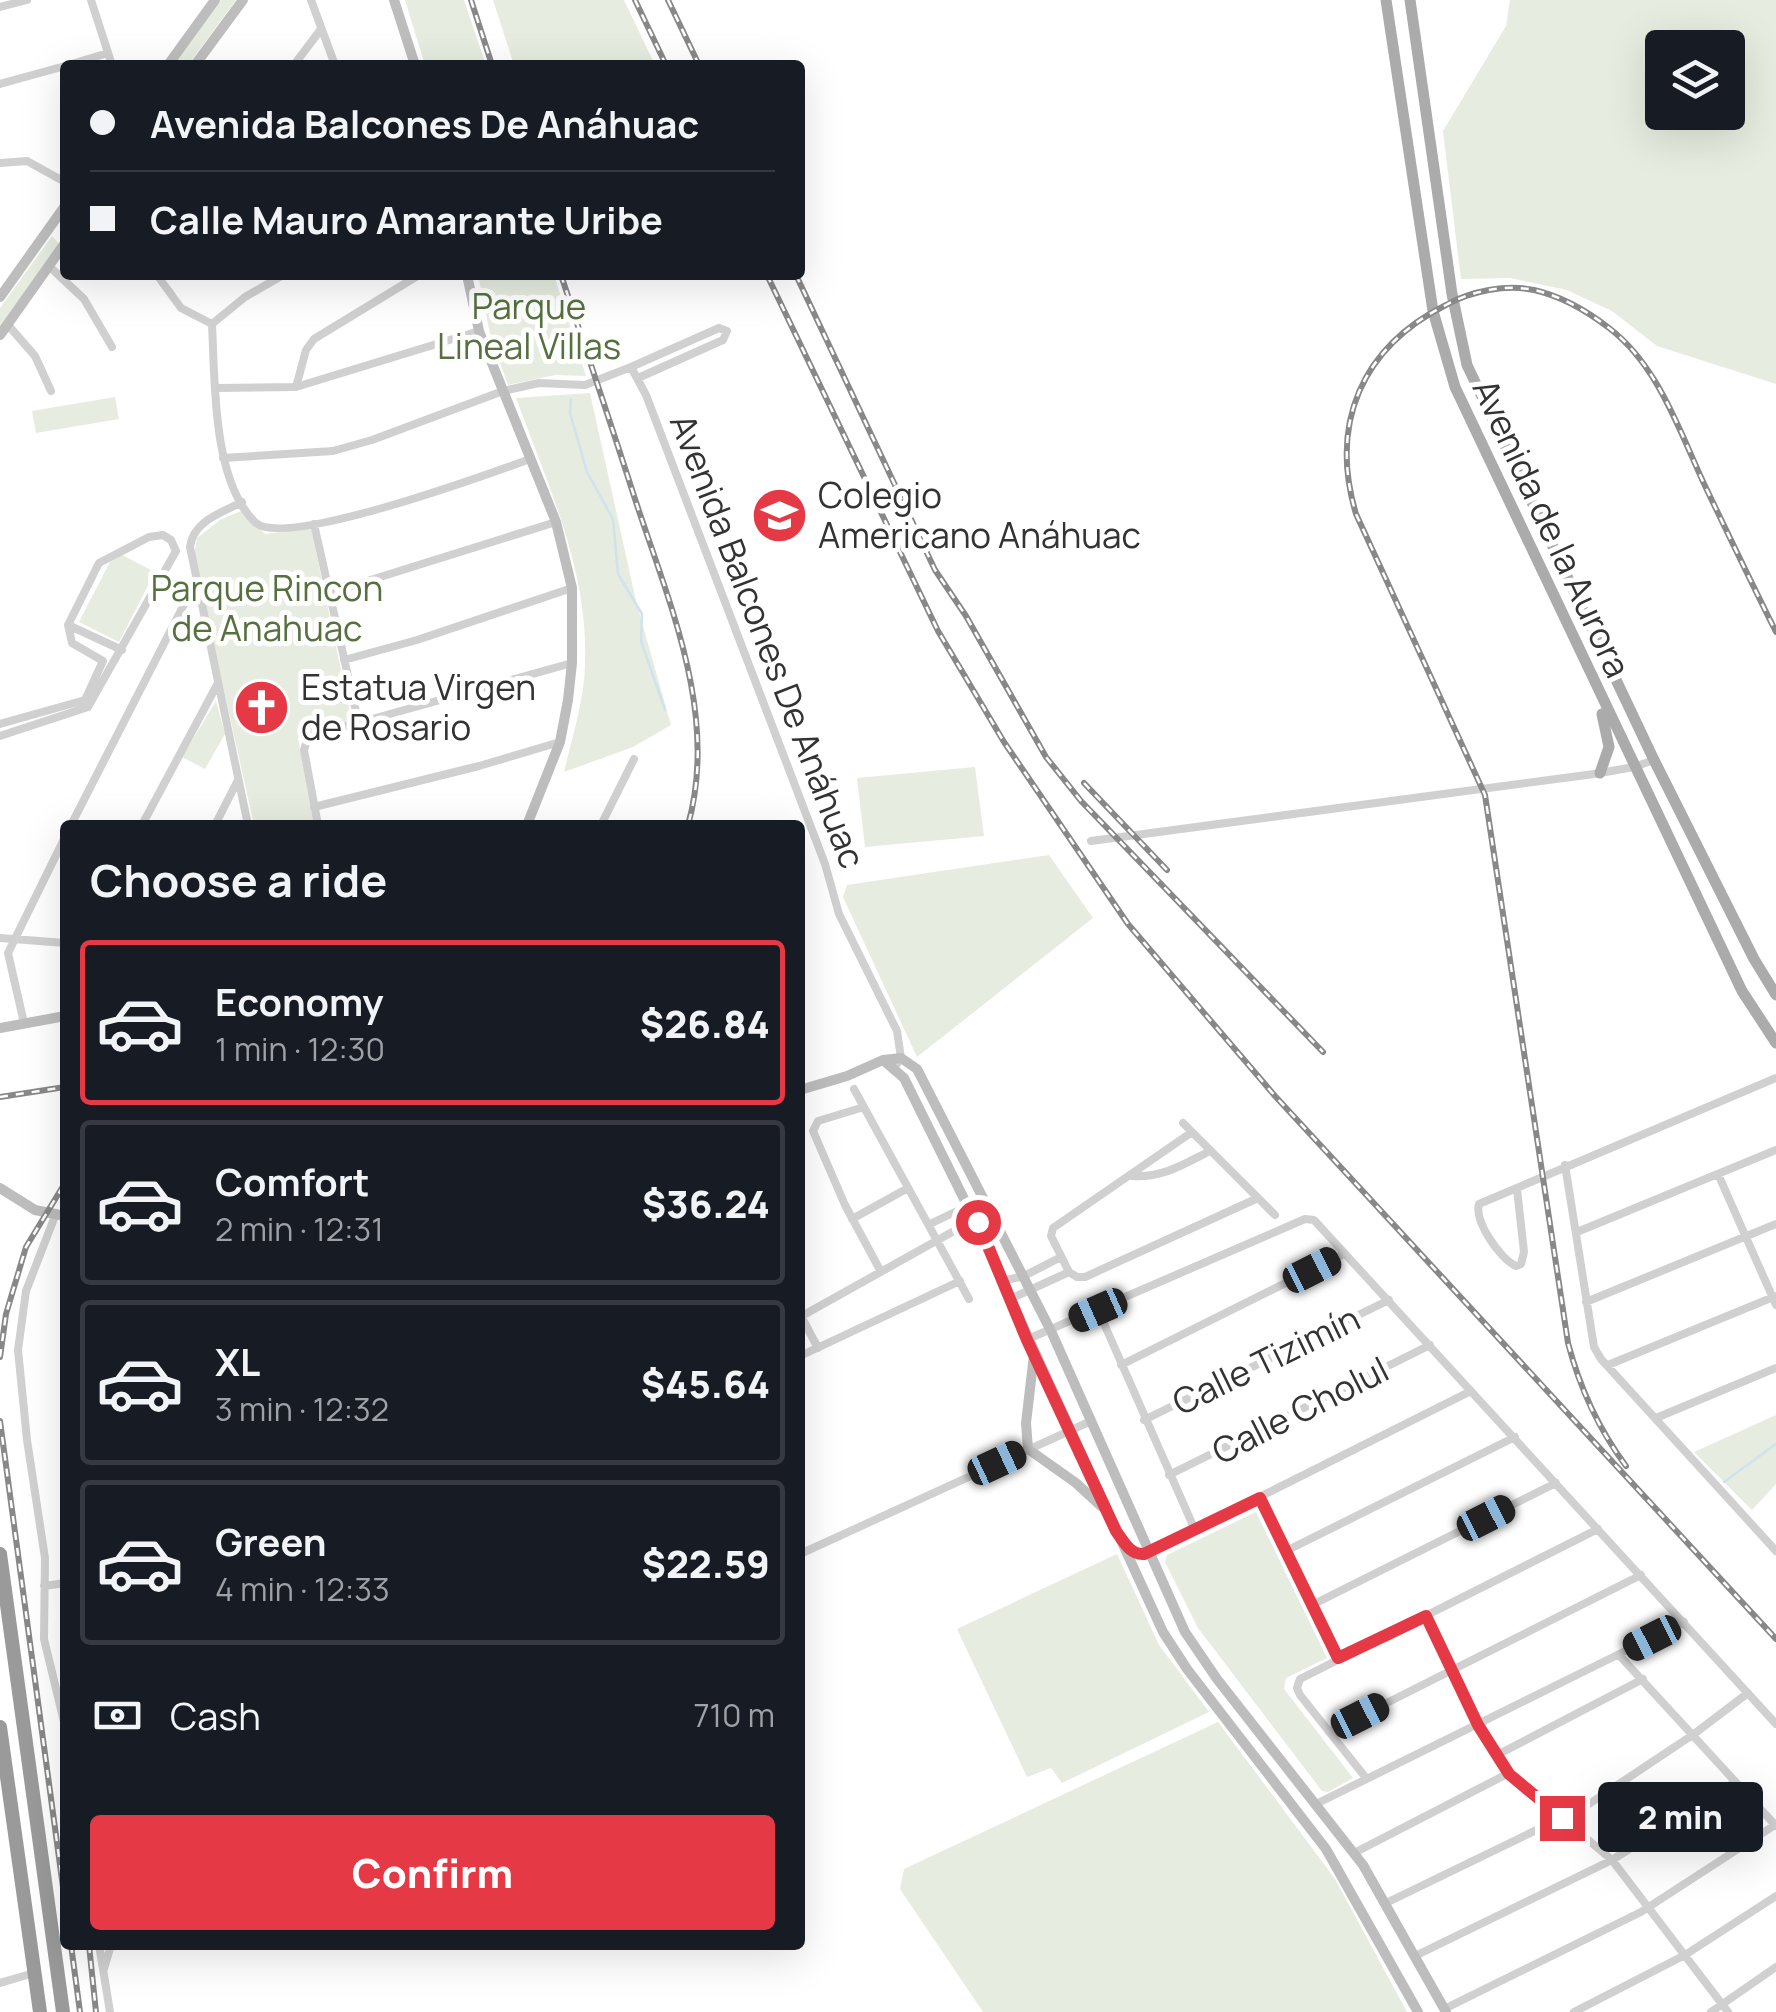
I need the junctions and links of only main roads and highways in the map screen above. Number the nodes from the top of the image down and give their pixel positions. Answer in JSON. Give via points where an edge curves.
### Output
{"nodes":[{"id":1,"x":1386,"y":0,"type":"edge"},
{"id":2,"x":1410,"y":0,"type":"edge"},
{"id":3,"x":1595,"y":686,"type":"junction"},
{"id":4,"x":1600,"y":773,"type":"road end"},
{"id":5,"x":1776,"y":995,"type":"edge"},
{"id":6,"x":1776,"y":1043,"type":"edge"},
{"id":7,"x":0,"y":1554,"type":"edge"},
{"id":8,"x":0,"y":1726,"type":"edge"},
{"id":9,"x":40,"y":2012,"type":"edge"},
{"id":10,"x":63,"y":2012,"type":"edge"}],
"edges":[{"from":1,"to":3,"type":"main road","name":"Avenida de la Aurora","via":[[1442,350]]},
{"from":2,"to":5,"type":"main road","name":"Avenida de la Aurora","via":[[1467,364],[1654,760]]},
{"from":3,"to":4,"type":"main road","via":[[1608,741]]},
{"from":3,"to":6,"type":"main road","name":"Avenida de la Aurora","via":[[1742,992]]},
{"from":7,"to":10,"type":"highway"},
{"from":8,"to":9,"type":"highway"}]}
